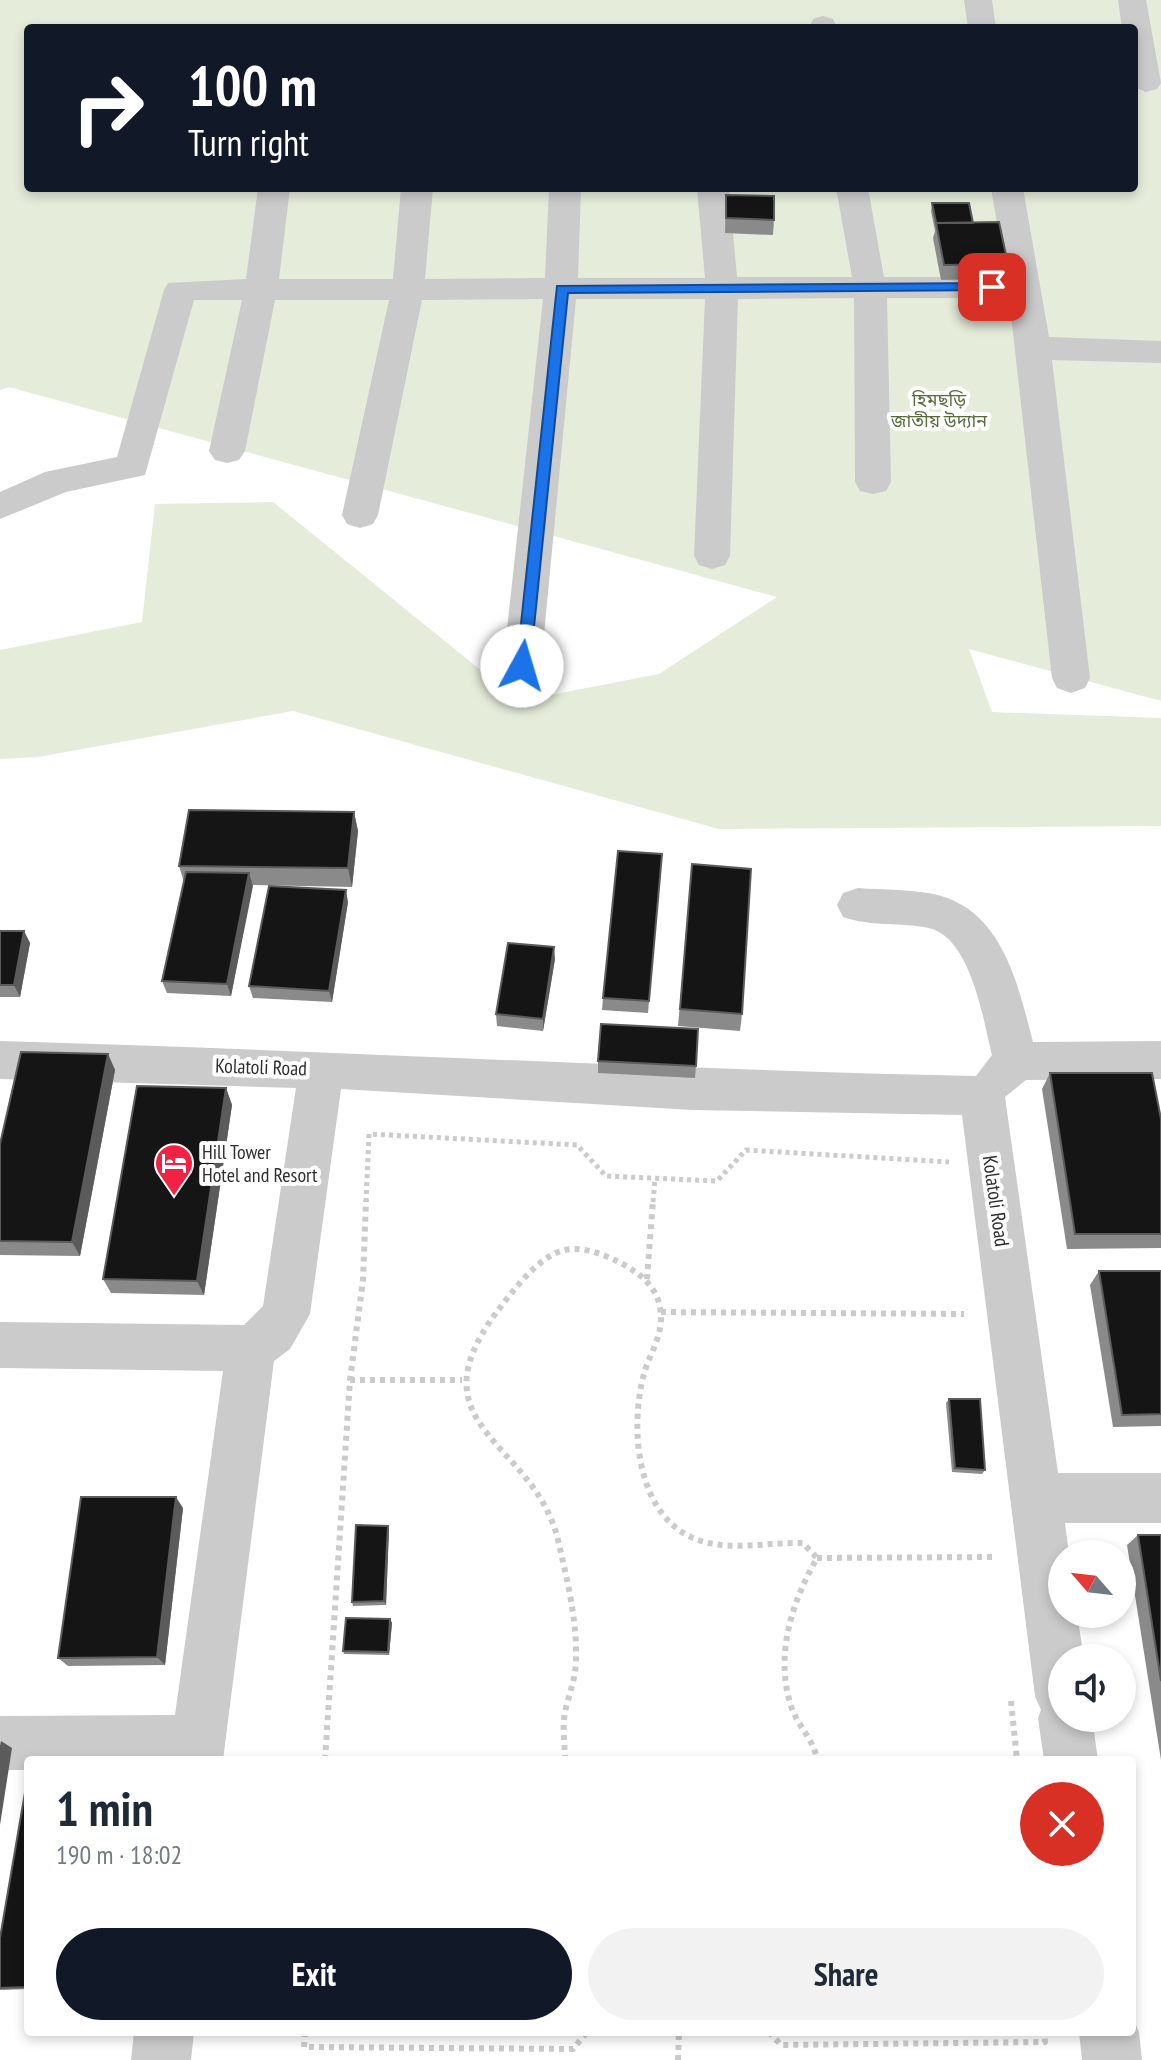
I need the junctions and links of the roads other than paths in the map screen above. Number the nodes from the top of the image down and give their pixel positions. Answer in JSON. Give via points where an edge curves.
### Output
{"nodes":[{"id":1,"x":978,"y":0,"type":"edge"},
{"id":2,"x":1132,"y":0,"type":"edge"},
{"id":3,"x":981,"y":24,"type":"edge"},
{"id":4,"x":1136,"y":24,"type":"edge"},
{"id":5,"x":1138,"y":33,"type":"edge"},
{"id":6,"x":1147,"y":83,"type":"edge"},
{"id":7,"x":273,"y":192,"type":"edge"},
{"id":8,"x":417,"y":192,"type":"edge"},
{"id":9,"x":565,"y":192,"type":"edge"},
{"id":10,"x":713,"y":192,"type":"edge"},
{"id":11,"x":853,"y":192,"type":"edge"},
{"id":12,"x":1008,"y":192,"type":"edge"},
{"id":13,"x":1022,"y":287,"type":"junction"},
{"id":14,"x":722,"y":288,"type":"junction"},
{"id":15,"x":870,"y":288,"type":"junction"},
{"id":16,"x":408,"y":289,"type":"junction"},
{"id":17,"x":561,"y":289,"type":"junction"},
{"id":18,"x":261,"y":290,"type":"junction"},
{"id":19,"x":1034,"y":348,"type":"junction"},
{"id":20,"x":1161,"y":352,"type":"edge"},
{"id":21,"x":227,"y":451,"type":"dead end"},
{"id":22,"x":873,"y":482,"type":"dead end"},
{"id":23,"x":0,"y":506,"type":"edge"},
{"id":24,"x":360,"y":515,"type":"dead end"},
{"id":25,"x":712,"y":556,"type":"dead end"},
{"id":26,"x":522,"y":666,"type":"dead end"},
{"id":27,"x":1071,"y":678,"type":"dead end"},
{"id":28,"x":858,"y":905,"type":"dead end"},
{"id":29,"x":0,"y":1060,"type":"edge"},
{"id":30,"x":1161,"y":1060,"type":"edge"},
{"id":31,"x":1016,"y":1061,"type":"junction"},
{"id":32,"x":321,"y":1069,"type":"junction"},
{"id":33,"x":982,"y":1096,"type":"junction"},
{"id":34,"x":0,"y":1345,"type":"edge"},
{"id":35,"x":251,"y":1348,"type":"junction"},
{"id":36,"x":1036,"y":1498,"type":"junction"},
{"id":37,"x":1161,"y":1498,"type":"edge"},
{"id":38,"x":1055,"y":1644,"type":"edge"},
{"id":39,"x":1067,"y":1732,"type":"edge"},
{"id":40,"x":0,"y":1743,"type":"edge"},
{"id":41,"x":197,"y":1751,"type":"edge"},
{"id":42,"x":1070,"y":1756,"type":"edge"},
{"id":43,"x":164,"y":2036,"type":"edge"},
{"id":44,"x":1109,"y":2036,"type":"edge"},
{"id":45,"x":161,"y":2060,"type":"edge"},
{"id":46,"x":1112,"y":2060,"type":"edge"}],
"edges":[{"from":1,"to":3,"type":"street"},
{"from":2,"to":4,"type":"street"},
{"from":5,"to":6,"type":"street"},
{"from":7,"to":18,"type":"street"},
{"from":8,"to":16,"type":"street"},
{"from":9,"to":17,"type":"street"},
{"from":10,"to":14,"type":"street"},
{"from":11,"to":15,"type":"street"},
{"from":12,"to":13,"type":"street"},
{"from":13,"to":15,"type":"street"},
{"from":13,"to":19,"type":"street"},
{"from":14,"to":15,"type":"street"},
{"from":14,"to":17,"type":"street"},
{"from":14,"to":25,"type":"street"},
{"from":15,"to":22,"type":"street"},
{"from":16,"to":17,"type":"street"},
{"from":16,"to":18,"type":"street"},
{"from":16,"to":24,"type":"street"},
{"from":17,"to":26,"type":"street"},
{"from":18,"to":21,"type":"street"},
{"from":18,"to":23,"type":"street","via":[[180,290],[132,466],[58,481]]},
{"from":19,"to":20,"type":"street"},
{"from":19,"to":27,"type":"street"},
{"from":28,"to":31,"type":"street","via":[[940,913],[968,930],[984,954]]},
{"from":29,"to":32,"type":"street","name":"Kolatoli Road"},
{"from":30,"to":31,"type":"street"},
{"from":31,"to":33,"type":"street"},
{"from":32,"to":33,"type":"street","via":[[693,1090]]},
{"from":32,"to":35,"type":"street","name":"Kolatoli Road","via":[[286,1314],[273,1333]]},
{"from":33,"to":36,"type":"street","name":"Kolatoli Road"},
{"from":34,"to":35,"type":"street"},
{"from":35,"to":41,"type":"street"},
{"from":36,"to":37,"type":"street"},
{"from":36,"to":38,"type":"street","name":"Kolatoli Road"},
{"from":39,"to":42,"type":"street"},
{"from":40,"to":41,"type":"street"},
{"from":43,"to":45,"type":"street"},
{"from":44,"to":46,"type":"street"}]}
